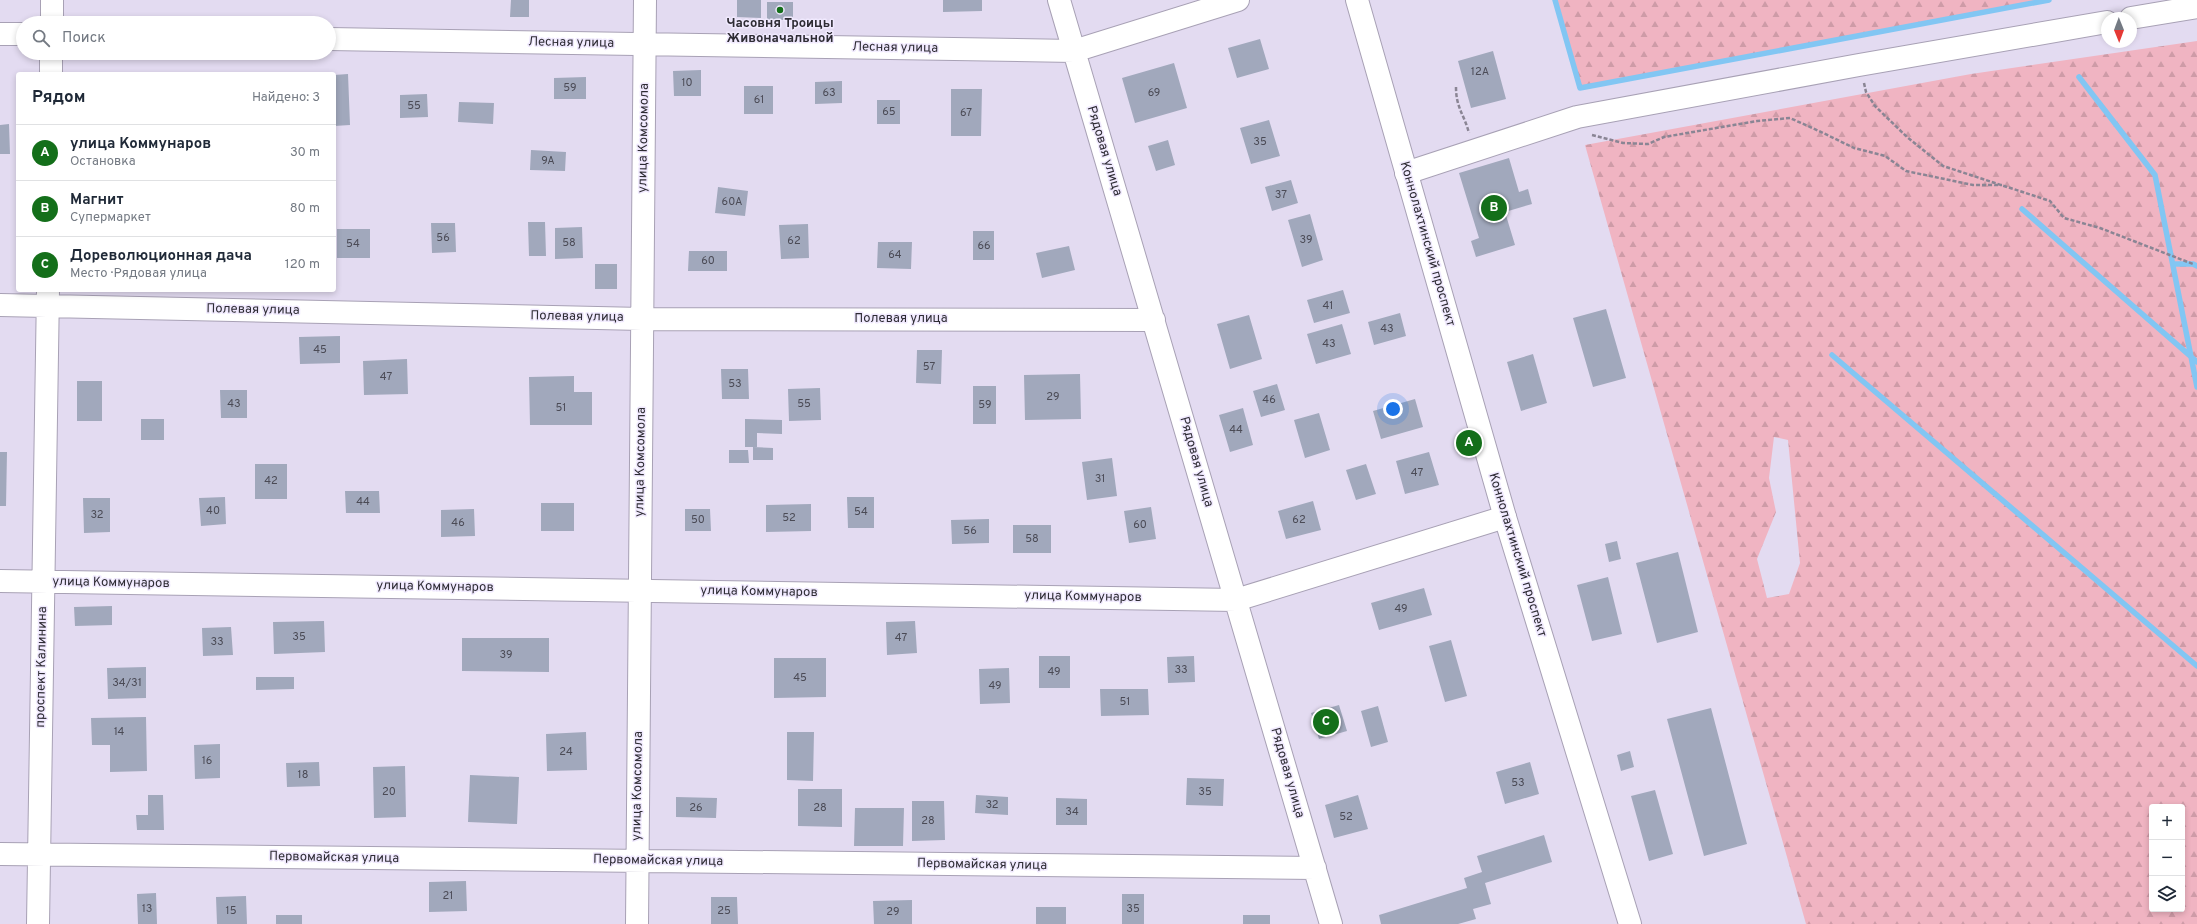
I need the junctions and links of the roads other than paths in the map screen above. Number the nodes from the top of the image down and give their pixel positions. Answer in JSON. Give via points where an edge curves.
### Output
{"nodes":[{"id":1,"x":52,"y":0,"type":"edge"},
{"id":2,"x":645,"y":0,"type":"edge"},
{"id":3,"x":1059,"y":0,"type":"edge"},
{"id":4,"x":1238,"y":0,"type":"edge"},
{"id":5,"x":1357,"y":0,"type":"edge"},
{"id":6,"x":2197,"y":7,"type":"edge"},
{"id":7,"x":52,"y":16,"type":"edge"},
{"id":8,"x":2137,"y":17,"type":"edge"},
{"id":9,"x":2101,"y":23,"type":"edge"},
{"id":10,"x":0,"y":34,"type":"edge"},
{"id":11,"x":16,"y":34,"type":"edge"},
{"id":12,"x":336,"y":39,"type":"edge"},
{"id":13,"x":645,"y":44,"type":"junction"},
{"id":14,"x":1074,"y":51,"type":"junction"},
{"id":15,"x":51,"y":60,"type":"edge"},
{"id":16,"x":51,"y":72,"type":"edge"},
{"id":17,"x":1406,"y":173,"type":"junction"},
{"id":18,"x":48,"y":298,"type":"edge"},
{"id":19,"x":0,"y":305,"type":"edge"},
{"id":20,"x":642,"y":319,"type":"junction"},
{"id":21,"x":1154,"y":320,"type":"junction"},
{"id":22,"x":1505,"y":517,"type":"junction"},
{"id":23,"x":0,"y":581,"type":"edge"},
{"id":24,"x":43,"y":582,"type":"junction"},
{"id":25,"x":640,"y":590,"type":"junction"},
{"id":26,"x":1236,"y":600,"type":"junction"},
{"id":27,"x":0,"y":854,"type":"edge"},
{"id":28,"x":40,"y":854,"type":"junction"},
{"id":29,"x":637,"y":861,"type":"junction"},
{"id":30,"x":1315,"y":868,"type":"junction"},
{"id":31,"x":38,"y":924,"type":"edge"},
{"id":32,"x":637,"y":924,"type":"edge"},
{"id":33,"x":1331,"y":924,"type":"edge"},
{"id":34,"x":1630,"y":924,"type":"edge"}],
"edges":[{"from":1,"to":7,"type":"street"},
{"from":2,"to":13,"type":"street","name":"улица Комсомола"},
{"from":3,"to":14,"type":"street","name":"Рядовая улица"},
{"from":4,"to":14,"type":"street","name":"Лесная улица"},
{"from":5,"to":17,"type":"street","name":"Коннолахтинский проспект"},
{"from":6,"to":8,"type":"street"},
{"from":9,"to":17,"type":"street","via":[[1577,117]]},
{"from":10,"to":11,"type":"street"},
{"from":12,"to":13,"type":"street","name":"Лесная улица"},
{"from":13,"to":14,"type":"street","name":"Лесная улица"},
{"from":13,"to":20,"type":"street","name":"улица Комсомола"},
{"from":14,"to":21,"type":"street","name":"Рядовая улица"},
{"from":15,"to":16,"type":"street"},
{"from":17,"to":22,"type":"street","name":"Коннолахтинский проспект"},
{"from":18,"to":19,"type":"street","name":"Полевая улица"},
{"from":18,"to":20,"type":"street","name":"Полевая улица"},
{"from":18,"to":24,"type":"street","name":"проспект Калинина"},
{"from":20,"to":21,"type":"street","name":"Полевая улица"},
{"from":20,"to":25,"type":"street","name":"улица Комсомола"},
{"from":21,"to":26,"type":"street","name":"Рядовая улица"},
{"from":22,"to":26,"type":"street","name":"улица Коммунаров"},
{"from":22,"to":34,"type":"street","name":"Коннолахтинский проспект"},
{"from":23,"to":24,"type":"street","name":"улица Коммунаров"},
{"from":24,"to":25,"type":"street","name":"улица Коммунаров"},
{"from":24,"to":28,"type":"street","name":"проспект Калинина"},
{"from":25,"to":26,"type":"street","name":"улица Коммунаров"},
{"from":25,"to":29,"type":"street","name":"улица Комсомола"},
{"from":26,"to":30,"type":"street","name":"Рядовая улица"},
{"from":27,"to":28,"type":"street","name":"Первомайская улица"},
{"from":28,"to":29,"type":"street","name":"Первомайская улица"},
{"from":28,"to":31,"type":"street","name":"проспект Калинина"},
{"from":29,"to":30,"type":"street","name":"Первомайская улица"},
{"from":29,"to":32,"type":"street","name":"улица Комсомола"},
{"from":30,"to":33,"type":"street","name":"Рядовая улица"}]}
